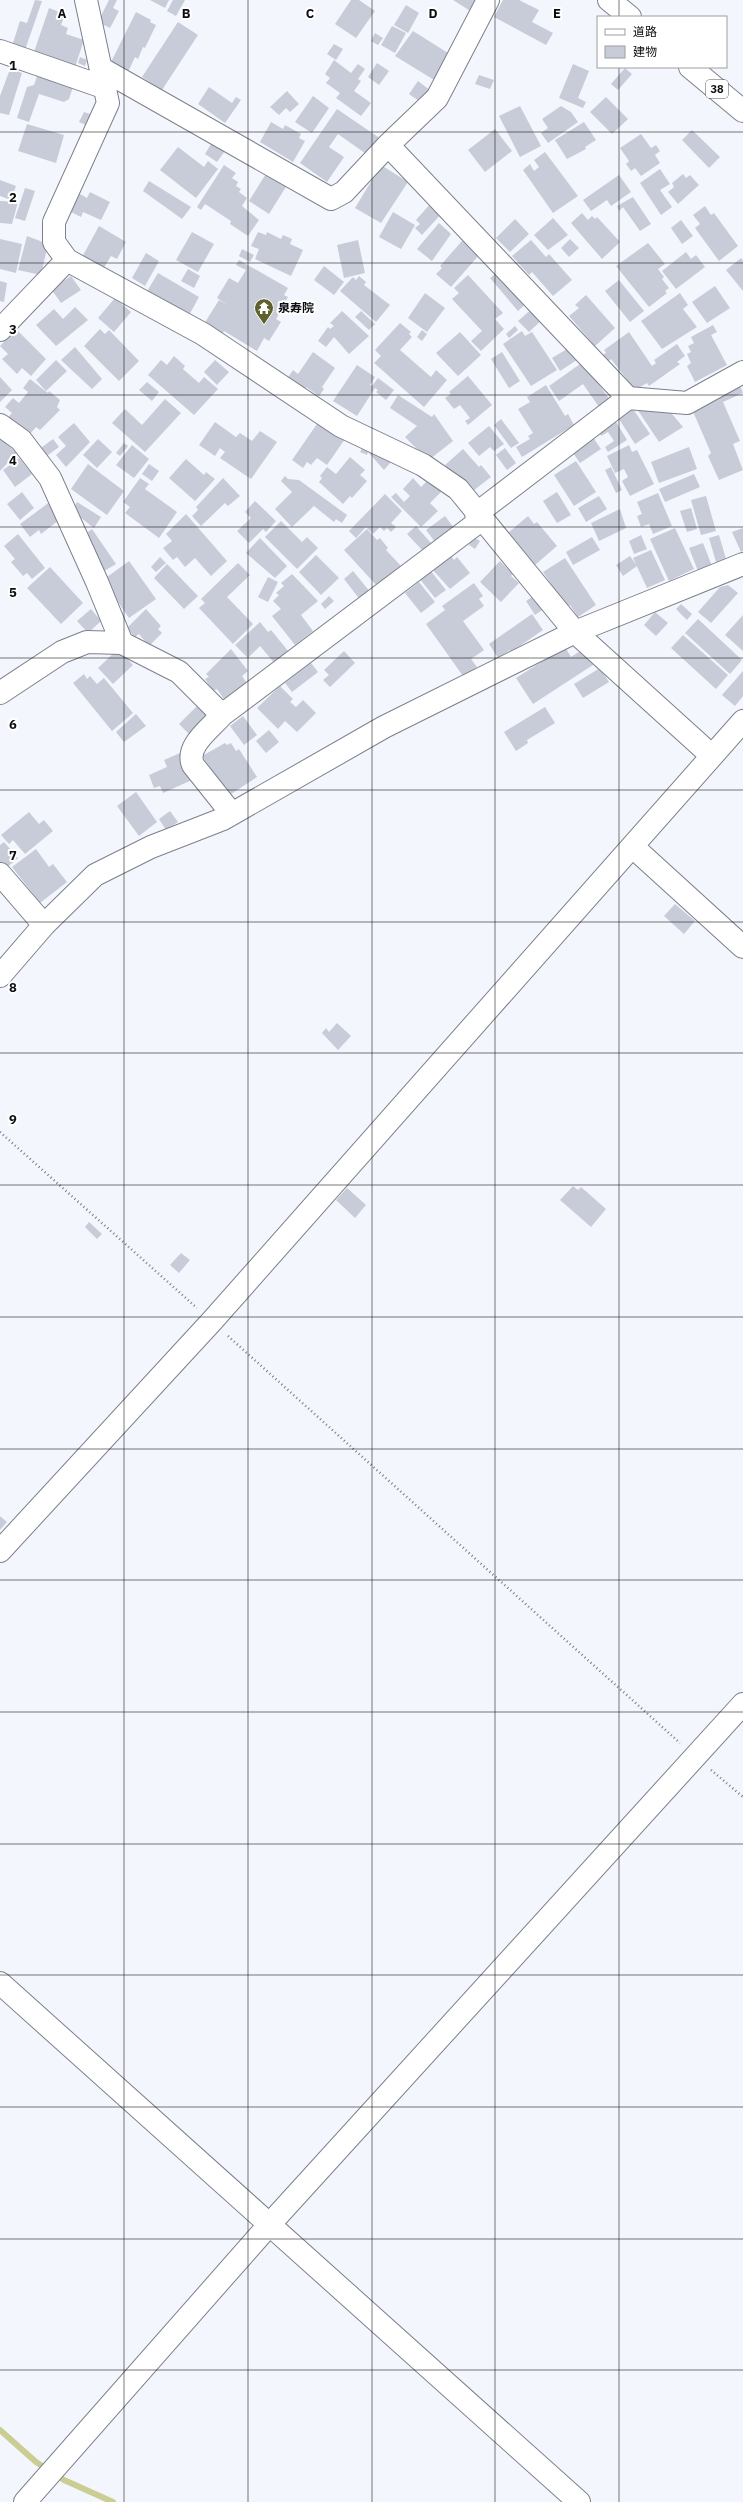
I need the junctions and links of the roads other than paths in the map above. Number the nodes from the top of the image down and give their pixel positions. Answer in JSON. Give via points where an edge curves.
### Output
{"nodes":[{"id":1,"x":86,"y":0,"type":"edge"},
{"id":2,"x":488,"y":0,"type":"edge"},
{"id":3,"x":609,"y":0,"type":"edge"},
{"id":4,"x":629,"y":16,"type":"edge"},
{"id":5,"x":0,"y":51,"type":"edge"},
{"id":6,"x":691,"y":68,"type":"edge"},
{"id":7,"x":104,"y":78,"type":"junction"},
{"id":8,"x":743,"y":111,"type":"edge"},
{"id":9,"x":388,"y":145,"type":"junction"},
{"id":10,"x":67,"y":260,"type":"junction"},
{"id":11,"x":0,"y":330,"type":"edge"},
{"id":12,"x":743,"y":372,"type":"edge"},
{"id":13,"x":628,"y":398,"type":"junction"},
{"id":14,"x":0,"y":425,"type":"edge"},
{"id":15,"x":478,"y":517,"type":"junction"},
{"id":16,"x":743,"y":564,"type":"edge"},
{"id":17,"x":575,"y":632,"type":"junction"},
{"id":18,"x":122,"y":642,"type":"junction"},
{"id":19,"x":0,"y":693,"type":"edge"},
{"id":20,"x":222,"y":715,"type":"junction"},
{"id":21,"x":743,"y":721,"type":"edge"},
{"id":22,"x":712,"y":756,"type":"junction"},
{"id":23,"x":232,"y":814,"type":"junction"},
{"id":24,"x":634,"y":847,"type":"junction"},
{"id":25,"x":0,"y":874,"type":"edge"},
{"id":26,"x":44,"y":925,"type":"junction"},
{"id":27,"x":743,"y":948,"type":"edge"},
{"id":28,"x":0,"y":976,"type":"edge"},
{"id":29,"x":0,"y":1551,"type":"edge"},
{"id":30,"x":743,"y":1704,"type":"edge"},
{"id":31,"x":0,"y":1983,"type":"edge"},
{"id":32,"x":270,"y":2226,"type":"junction"},
{"id":33,"x":25,"y":2502,"type":"edge"},
{"id":34,"x":579,"y":2502,"type":"edge"}],
"edges":[{"from":1,"to":7,"type":"street"},
{"from":2,"to":9,"type":"street","via":[[437,98]]},
{"from":3,"to":4,"type":"street"},
{"from":5,"to":7,"type":"street"},
{"from":6,"to":8,"type":"street","number":"38"},
{"from":7,"to":9,"type":"street","via":[[331,199],[344,192]]},
{"from":7,"to":10,"type":"street","via":[[108,103],[54,222],[54,242]]},
{"from":9,"to":13,"type":"street"},
{"from":10,"to":11,"type":"street"},
{"from":10,"to":15,"type":"street","via":[[203,334],[341,426],[423,465],[458,489]]},
{"from":12,"to":13,"type":"street","via":[[687,403]]},
{"from":13,"to":15,"type":"street"},
{"from":14,"to":18,"type":"street","via":[[21,440],[50,478]]},
{"from":15,"to":17,"type":"street"},
{"from":15,"to":20,"type":"street"},
{"from":16,"to":17,"type":"street"},
{"from":17,"to":22,"type":"street"},
{"from":17,"to":23,"type":"street","via":[[384,727]]},
{"from":18,"to":19,"type":"street","via":[[87,642],[62,652]]},
{"from":18,"to":20,"type":"street","via":[[179,672]]},
{"from":20,"to":23,"type":"street","via":[[192,748],[190,758]]},
{"from":21,"to":22,"type":"street"},
{"from":22,"to":24,"type":"street"},
{"from":23,"to":26,"type":"street","via":[[151,847],[95,875]]},
{"from":24,"to":27,"type":"street"},
{"from":24,"to":29,"type":"street","via":[[212,1321]]},
{"from":25,"to":26,"type":"street"},
{"from":26,"to":28,"type":"street"},
{"from":30,"to":32,"type":"street"},
{"from":31,"to":32,"type":"street"},
{"from":32,"to":33,"type":"street","via":[[39,2483]]},
{"from":32,"to":34,"type":"street"}]}
